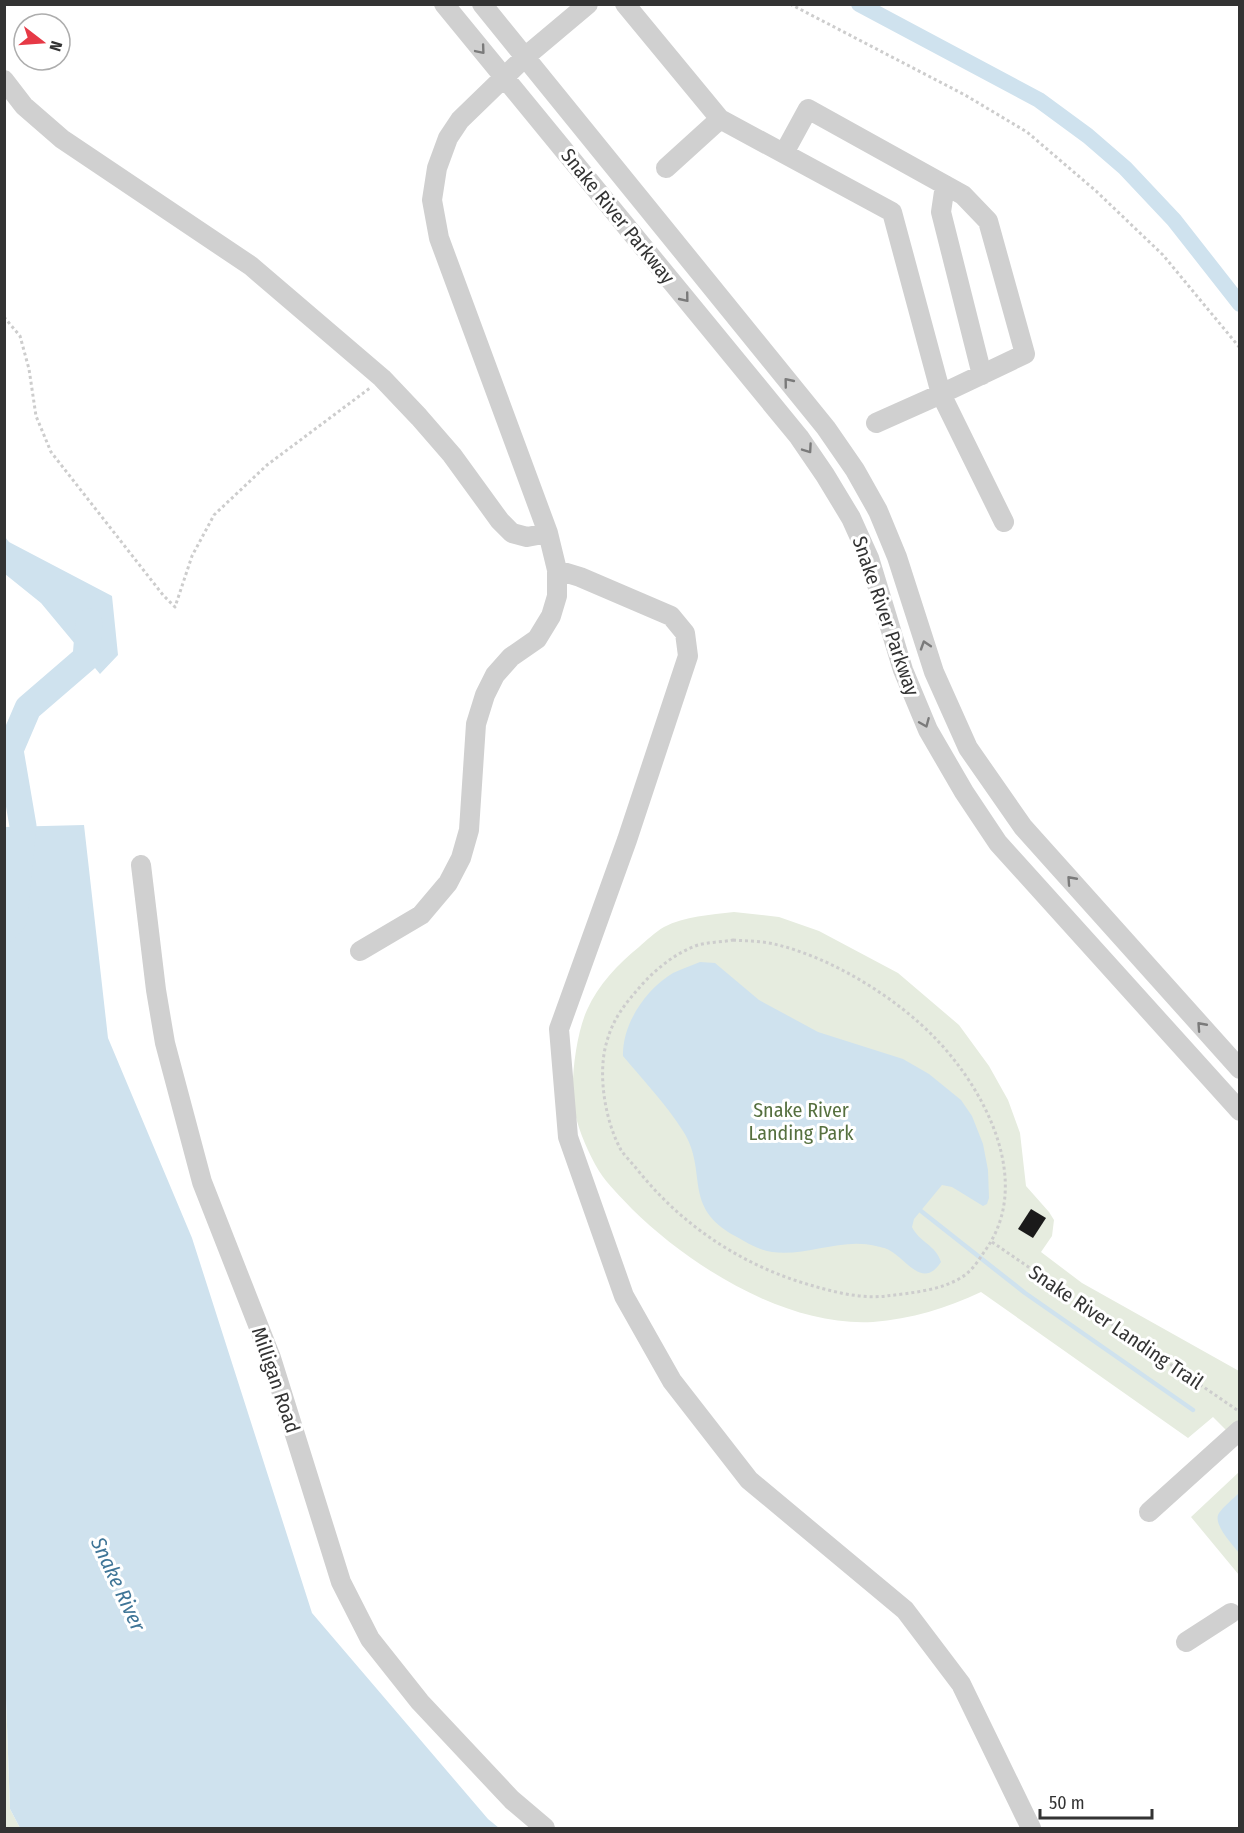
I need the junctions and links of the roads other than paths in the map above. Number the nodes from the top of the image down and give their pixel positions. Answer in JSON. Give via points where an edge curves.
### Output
{"nodes":[{"id":1,"x":444,"y":4,"type":"edge"},
{"id":2,"x":482,"y":4,"type":"edge"},
{"id":3,"x":588,"y":4,"type":"edge"},
{"id":4,"x":625,"y":4,"type":"edge"},
{"id":5,"x":525,"y":57,"type":"junction"},
{"id":6,"x":504,"y":77,"type":"junction"},
{"id":7,"x":4,"y":80,"type":"edge"},
{"id":8,"x":720,"y":119,"type":"junction"},
{"id":9,"x":784,"y":153,"type":"junction"},
{"id":10,"x":666,"y":168,"type":"dead end"},
{"id":11,"x":945,"y":185,"type":"junction"},
{"id":12,"x":982,"y":375,"type":"junction"},
{"id":13,"x":941,"y":394,"type":"junction"},
{"id":14,"x":876,"y":423,"type":"dead end"},
{"id":15,"x":1004,"y":522,"type":"dead end"},
{"id":16,"x":548,"y":533,"type":"junction"},
{"id":17,"x":557,"y":570,"type":"junction"},
{"id":18,"x":141,"y":865,"type":"dead end"},
{"id":19,"x":360,"y":951,"type":"dead end"},
{"id":20,"x":1239,"y":1069,"type":"edge"},
{"id":21,"x":1239,"y":1111,"type":"edge"},
{"id":22,"x":1239,"y":1430,"type":"edge"},
{"id":23,"x":1149,"y":1512,"type":"dead end"},
{"id":24,"x":1231,"y":1612,"type":"dead end"},
{"id":25,"x":1186,"y":1641,"type":"dead end"},
{"id":26,"x":545,"y":1828,"type":"edge"},
{"id":27,"x":1030,"y":1828,"type":"edge"}],
"edges":[{"from":1,"to":6,"type":"street","name":"Snake River Parkway","one_way":true},
{"from":2,"to":5,"type":"street","name":"Snake River Parkway"},
{"from":3,"to":5,"type":"street"},
{"from":4,"to":8,"type":"street"},
{"from":5,"to":6,"type":"street"},
{"from":20,"to":5,"type":"street","name":"Snake River Parkway","one_way":true,"via":[[1023,827],[968,748],[934,672],[897,557],[855,470],[826,428]]},
{"from":6,"to":16,"type":"street","via":[[460,120],[448,138],[437,168],[432,200],[439,238]]},
{"from":6,"to":21,"type":"street","name":"Snake River Parkway","one_way":true,"via":[[792,428],[825,475],[869,558],[903,670],[928,730],[998,843]]},
{"from":7,"to":16,"type":"street","via":[[24,105],[62,139],[251,266],[382,378],[452,455],[512,533],[527,537]]},
{"from":8,"to":9,"type":"street"},
{"from":8,"to":10,"type":"street"},
{"from":9,"to":11,"type":"street","via":[[808,110]]},
{"from":9,"to":13,"type":"street","via":[[892,212]]},
{"from":11,"to":12,"type":"street","via":[[941,212]]},
{"from":11,"to":12,"type":"street","via":[[963,195],[988,221],[1026,354]]},
{"from":12,"to":13,"type":"street"},
{"from":13,"to":14,"type":"street"},
{"from":13,"to":15,"type":"street"},
{"from":16,"to":17,"type":"street"},
{"from":17,"to":19,"type":"street","via":[[552,616],[537,639],[511,657],[495,675],[485,695],[476,724],[469,830],[461,858],[448,883],[421,915]]},
{"from":17,"to":27,"type":"street","via":[[671,616],[685,633],[688,656],[559,1029],[568,1137],[624,1296],[672,1381],[749,1480],[912,1619],[961,1684]]},
{"from":18,"to":26,"type":"street","name":"Milligan Road","via":[[165,1043],[202,1182],[271,1358],[341,1582],[370,1639],[420,1702],[512,1800]]},
{"from":22,"to":23,"type":"street"},
{"from":24,"to":25,"type":"street"}]}
